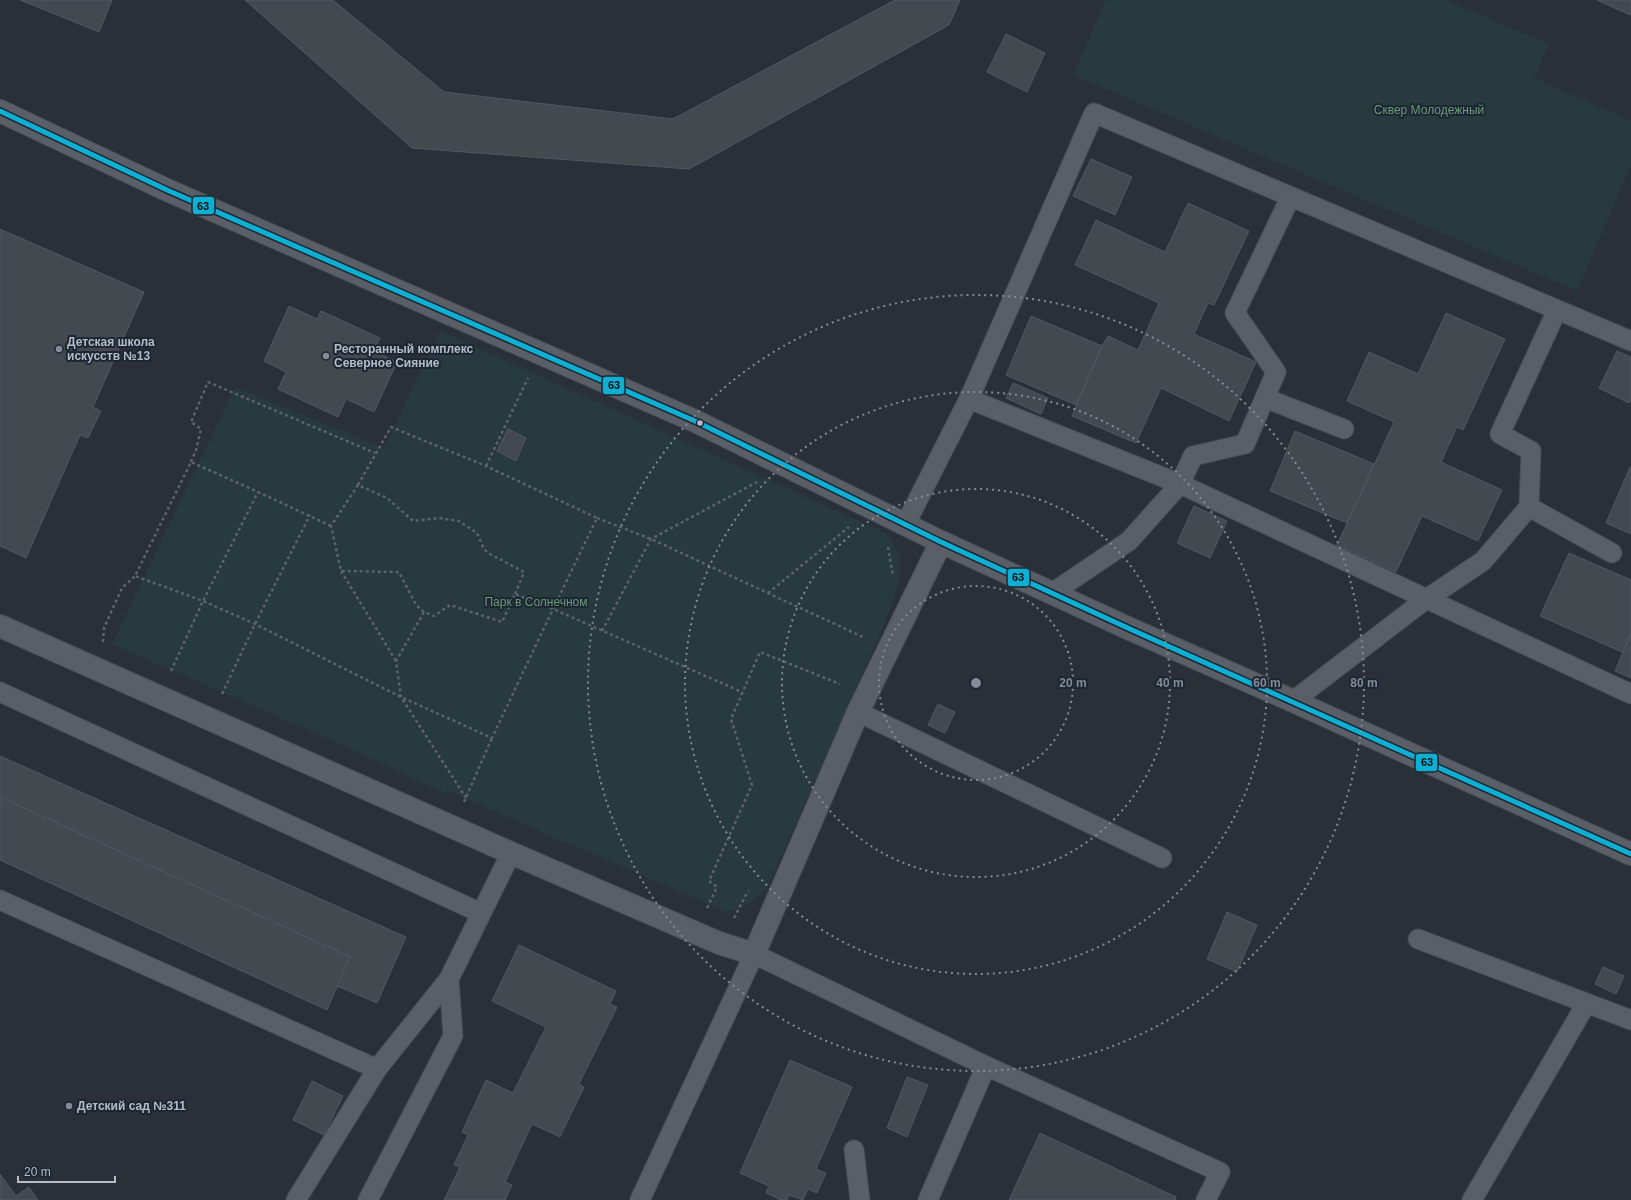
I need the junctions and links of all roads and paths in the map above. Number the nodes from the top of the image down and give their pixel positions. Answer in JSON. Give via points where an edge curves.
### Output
{"nodes":[{"id":1,"x":0,"y":111,"type":"edge"},
{"id":2,"x":1290,"y":198,"type":"junction"},
{"id":3,"x":1557,"y":310,"type":"junction"},
{"id":4,"x":1631,"y":341,"type":"edge"},
{"id":5,"x":535,"y":381,"type":"dead end"},
{"id":6,"x":1265,"y":398,"type":"junction"},
{"id":7,"x":969,"y":399,"type":"junction"},
{"id":8,"x":1344,"y":429,"type":"dead end"},
{"id":9,"x":375,"y":453,"type":"junction"},
{"id":10,"x":191,"y":462,"type":"junction"},
{"id":11,"x":486,"y":466,"type":"junction"},
{"id":12,"x":763,"y":479,"type":"dead end"},
{"id":13,"x":358,"y":484,"type":"junction"},
{"id":14,"x":1180,"y":484,"type":"junction"},
{"id":15,"x":258,"y":492,"type":"junction"},
{"id":16,"x":1529,"y":507,"type":"junction"},
{"id":17,"x":310,"y":515,"type":"junction"},
{"id":18,"x":597,"y":518,"type":"junction"},
{"id":19,"x":855,"y":522,"type":"dead end"},
{"id":20,"x":905,"y":525,"type":"junction"},
{"id":21,"x":330,"y":526,"type":"junction"},
{"id":22,"x":651,"y":539,"type":"junction"},
{"id":23,"x":886,"y":542,"type":"dead end"},
{"id":24,"x":941,"y":542,"type":"junction"},
{"id":25,"x":1612,"y":554,"type":"dead end"},
{"id":26,"x":341,"y":571,"type":"junction"},
{"id":27,"x":894,"y":582,"type":"dead end"},
{"id":28,"x":768,"y":593,"type":"junction"},
{"id":29,"x":1052,"y":593,"type":"junction"},
{"id":30,"x":515,"y":594,"type":"junction"},
{"id":31,"x":203,"y":600,"type":"junction"},
{"id":32,"x":1425,"y":600,"type":"junction"},
{"id":33,"x":553,"y":609,"type":"junction"},
{"id":34,"x":424,"y":612,"type":"junction"},
{"id":35,"x":255,"y":624,"type":"junction"},
{"id":36,"x":0,"y":626,"type":"edge"},
{"id":37,"x":602,"y":631,"type":"junction"},
{"id":38,"x":865,"y":638,"type":"dead end"},
{"id":39,"x":396,"y":661,"type":"junction"},
{"id":40,"x":171,"y":671,"type":"dead end"},
{"id":41,"x":844,"y":686,"type":"dead end"},
{"id":42,"x":0,"y":692,"type":"edge"},
{"id":43,"x":742,"y":692,"type":"junction"},
{"id":44,"x":1631,"y":694,"type":"edge"},
{"id":45,"x":221,"y":695,"type":"dead end"},
{"id":46,"x":401,"y":697,"type":"junction"},
{"id":47,"x":1293,"y":701,"type":"junction"},
{"id":48,"x":858,"y":712,"type":"junction"},
{"id":49,"x":466,"y":798,"type":"dead end"},
{"id":50,"x":511,"y":853,"type":"junction"},
{"id":51,"x":1631,"y":854,"type":"edge"},
{"id":52,"x":1162,"y":858,"type":"dead end"},
{"id":53,"x":753,"y":889,"type":"dead end"},
{"id":54,"x":0,"y":900,"type":"edge"},
{"id":55,"x":705,"y":911,"type":"dead end"},
{"id":56,"x":481,"y":913,"type":"junction"},
{"id":57,"x":733,"y":920,"type":"dead end"},
{"id":58,"x":1418,"y":939,"type":"dead end"},
{"id":59,"x":754,"y":954,"type":"junction"},
{"id":60,"x":449,"y":979,"type":"junction"},
{"id":61,"x":1586,"y":1004,"type":"junction"},
{"id":62,"x":1631,"y":1020,"type":"edge"},
{"id":63,"x":986,"y":1066,"type":"junction"},
{"id":64,"x":377,"y":1069,"type":"junction"},
{"id":65,"x":854,"y":1150,"type":"dead end"},
{"id":66,"x":296,"y":1200,"type":"edge"},
{"id":67,"x":368,"y":1200,"type":"edge"},
{"id":68,"x":640,"y":1200,"type":"edge"},
{"id":69,"x":860,"y":1200,"type":"edge"},
{"id":70,"x":928,"y":1200,"type":"edge"},
{"id":71,"x":1206,"y":1200,"type":"edge"},
{"id":72,"x":1472,"y":1200,"type":"edge"}],
"edges":[{"from":1,"to":20,"type":"street","via":[[167,190],[695,421]]},
{"from":2,"to":3,"type":"lane"},
{"from":2,"to":6,"type":"lane","via":[[1235,313],[1276,372]]},
{"from":2,"to":7,"type":"lane","via":[[1094,113]]},
{"from":3,"to":4,"type":"lane"},
{"from":3,"to":16,"type":"lane","via":[[1500,434],[1531,451]]},
{"from":5,"to":11,"type":"path","via":[[528,378]]},
{"from":6,"to":8,"type":"lane"},
{"from":6,"to":14,"type":"lane","via":[[1244,444],[1193,456]]},
{"from":7,"to":14,"type":"lane"},
{"from":7,"to":20,"type":"lane"},
{"from":9,"to":10,"type":"path","via":[[208,382],[191,422],[201,429]]},
{"from":9,"to":11,"type":"path","via":[[391,427]]},
{"from":9,"to":13,"type":"path"},
{"from":10,"to":15,"type":"path"},
{"from":10,"to":31,"type":"path","via":[[135,576]]},
{"from":11,"to":18,"type":"path"},
{"from":12,"to":22,"type":"path"},
{"from":13,"to":21,"type":"path"},
{"from":13,"to":30,"type":"path","via":[[387,498],[413,521],[439,518],[459,521],[477,533],[488,553],[524,572]]},
{"from":14,"to":29,"type":"lane","via":[[1129,541]]},
{"from":14,"to":32,"type":"lane"},
{"from":15,"to":17,"type":"path"},
{"from":15,"to":31,"type":"path"},
{"from":16,"to":25,"type":"lane"},
{"from":16,"to":32,"type":"lane","via":[[1483,561]]},
{"from":17,"to":21,"type":"path"},
{"from":17,"to":35,"type":"path"},
{"from":18,"to":22,"type":"path"},
{"from":18,"to":33,"type":"path"},
{"from":19,"to":28,"type":"path"},
{"from":20,"to":24,"type":"street"},
{"from":21,"to":26,"type":"path"},
{"from":22,"to":28,"type":"path"},
{"from":22,"to":37,"type":"path"},
{"from":23,"to":27,"type":"path"},
{"from":24,"to":29,"type":"street"},
{"from":24,"to":48,"type":"street"},
{"from":26,"to":34,"type":"path","via":[[399,572],[416,604]]},
{"from":26,"to":39,"type":"path"},
{"from":28,"to":38,"type":"path"},
{"from":29,"to":47,"type":"street"},
{"from":30,"to":33,"type":"path"},
{"from":30,"to":34,"type":"path","via":[[502,622],[450,605],[434,616]]},
{"from":31,"to":35,"type":"path"},
{"from":31,"to":40,"type":"path"},
{"from":32,"to":44,"type":"lane"},
{"from":32,"to":47,"type":"lane"},
{"from":33,"to":37,"type":"path"},
{"from":33,"to":46,"type":"path","via":[[492,738]]},
{"from":34,"to":39,"type":"path"},
{"from":35,"to":45,"type":"path"},
{"from":35,"to":46,"type":"path"},
{"from":36,"to":50,"type":"street"},
{"from":37,"to":43,"type":"path"},
{"from":39,"to":46,"type":"path"},
{"from":41,"to":43,"type":"path","via":[[760,652]]},
{"from":42,"to":56,"type":"lane"},
{"from":43,"to":55,"type":"path","via":[[731,719],[752,785],[709,881],[717,887]]},
{"from":46,"to":49,"type":"path"},
{"from":47,"to":51,"type":"street"},
{"from":48,"to":52,"type":"lane"},
{"from":48,"to":59,"type":"street"},
{"from":50,"to":56,"type":"lane"},
{"from":50,"to":59,"type":"street","via":[[712,940]]},
{"from":53,"to":57,"type":"path","via":[[747,893]]},
{"from":54,"to":64,"type":"lane"},
{"from":56,"to":60,"type":"lane"},
{"from":58,"to":61,"type":"lane"},
{"from":59,"to":63,"type":"lane"},
{"from":59,"to":68,"type":"lane"},
{"from":60,"to":64,"type":"lane"},
{"from":60,"to":67,"type":"lane","via":[[453,1036]]},
{"from":61,"to":62,"type":"lane"},
{"from":61,"to":72,"type":"lane"},
{"from":63,"to":70,"type":"lane"},
{"from":63,"to":71,"type":"lane","via":[[1220,1172]]},
{"from":64,"to":66,"type":"lane"},
{"from":65,"to":69,"type":"lane"}]}
